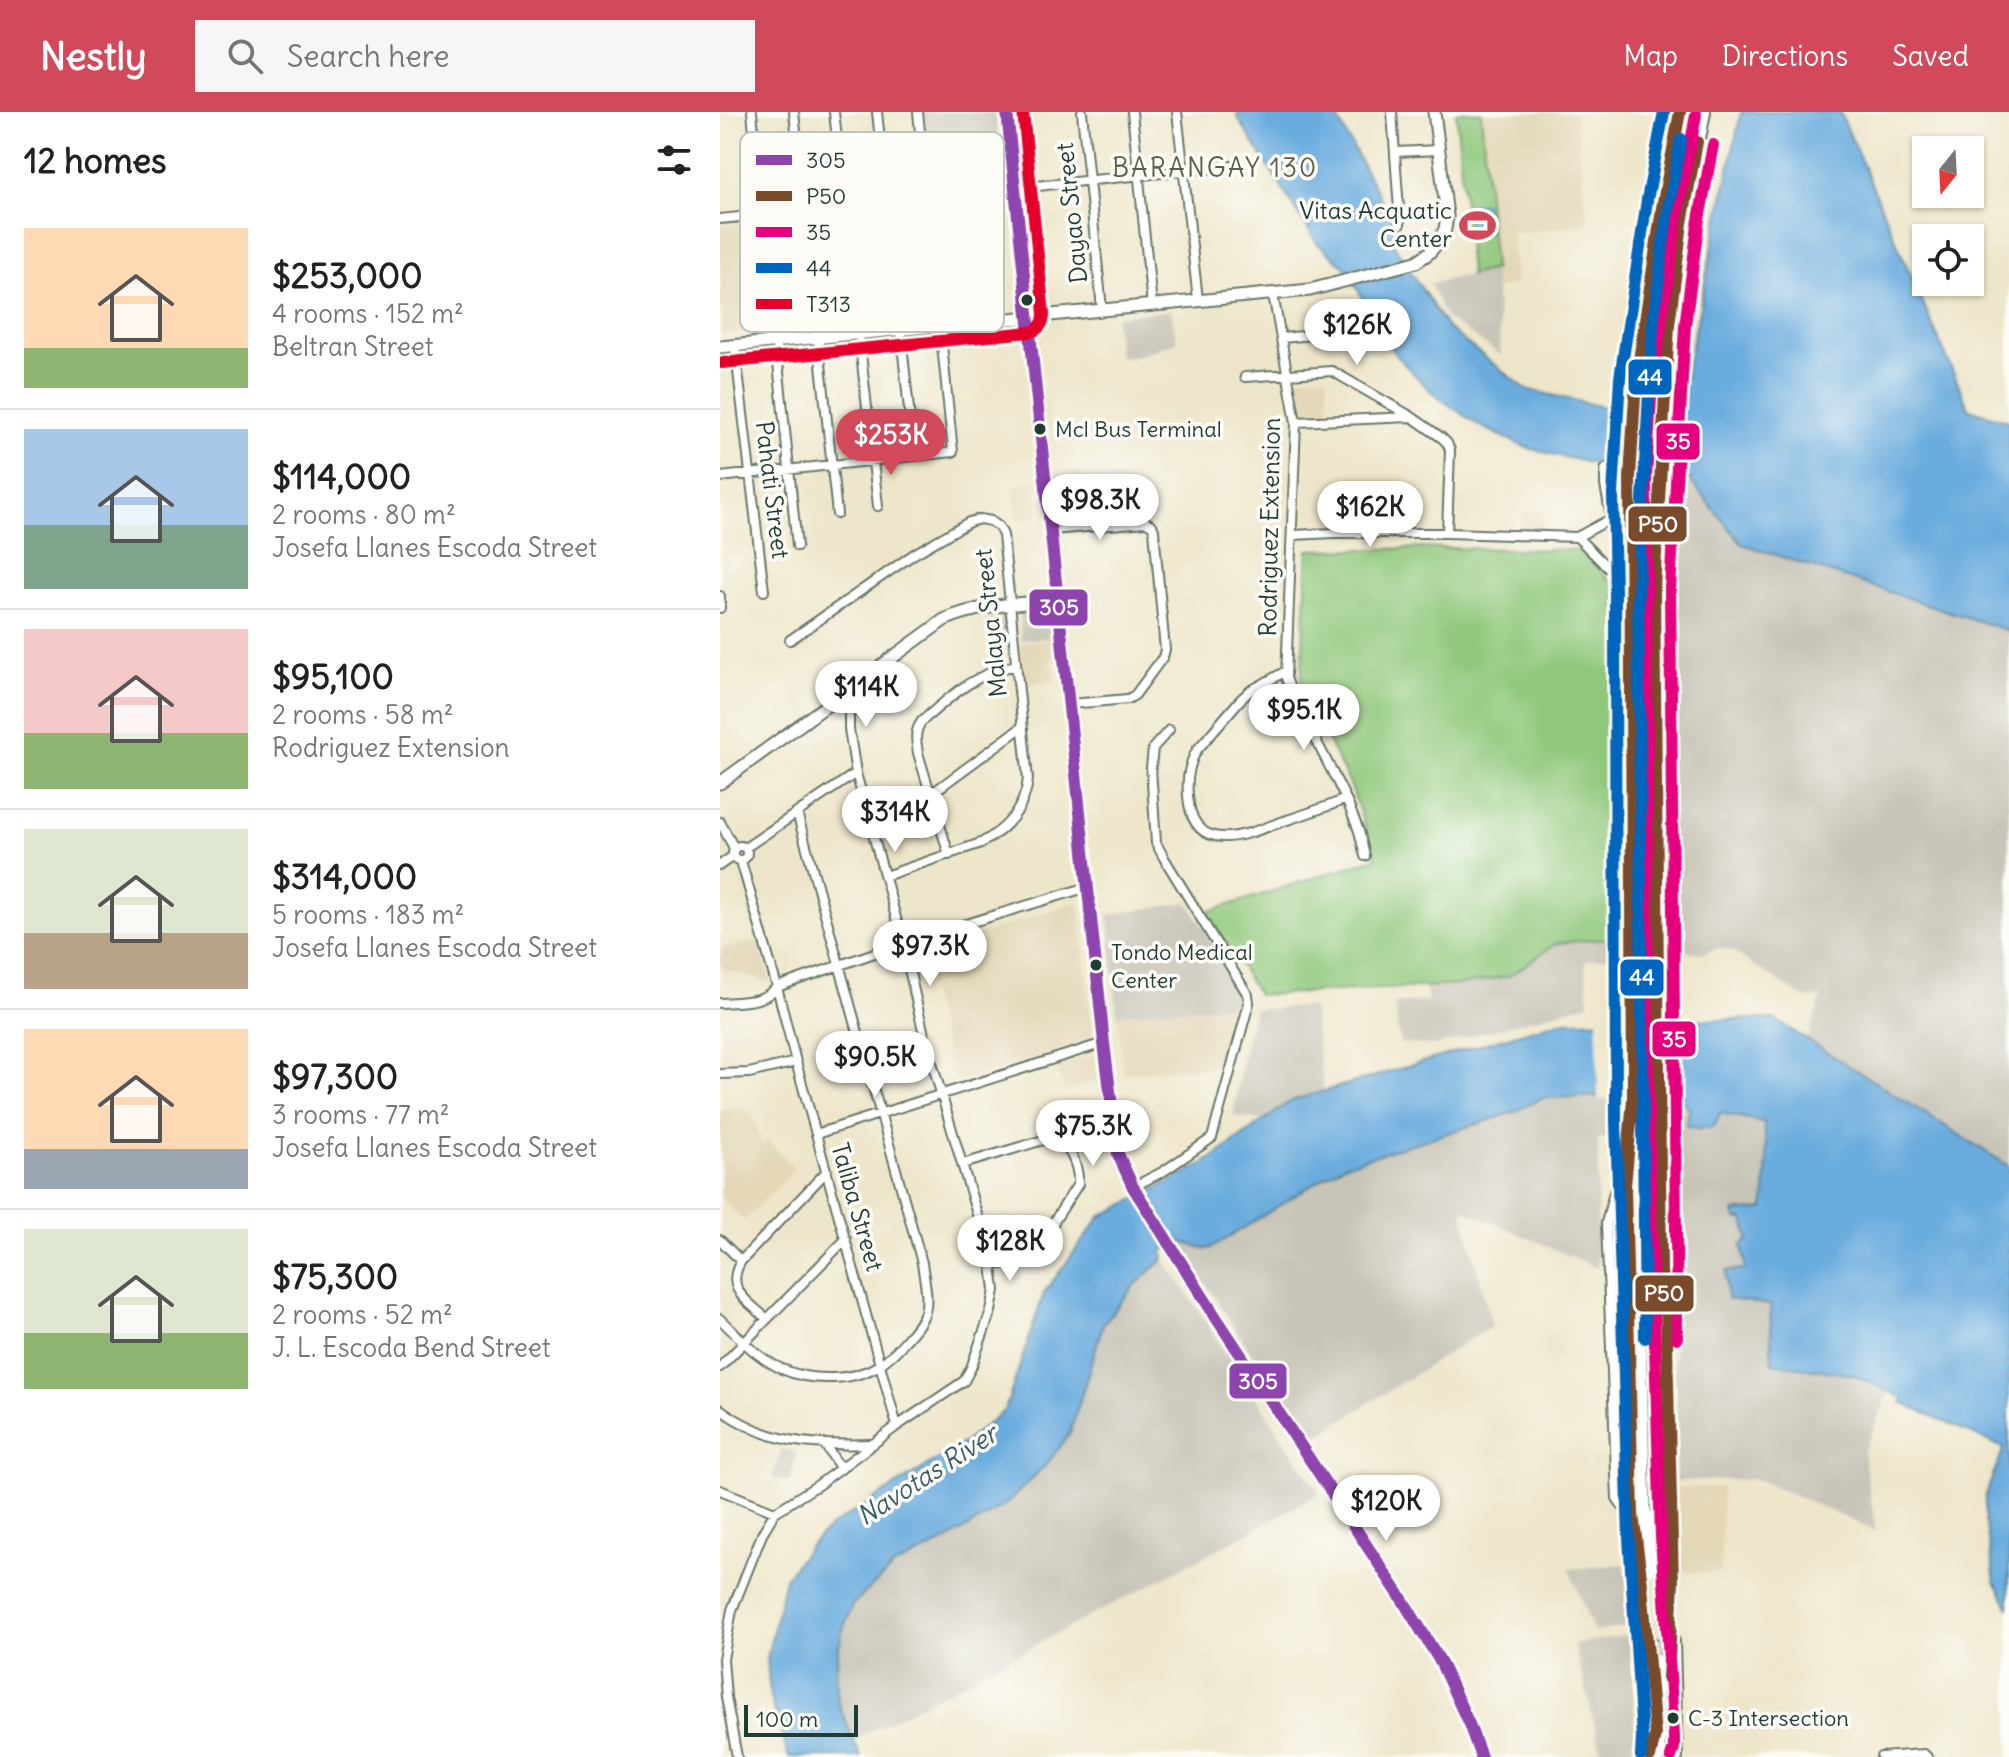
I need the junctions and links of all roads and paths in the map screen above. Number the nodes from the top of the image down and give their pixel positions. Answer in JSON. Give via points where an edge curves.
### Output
{"nodes":[{"id":1,"x":752,"y":112,"type":"edge"},
{"id":2,"x":794,"y":112,"type":"edge"},
{"id":3,"x":834,"y":112,"type":"edge"},
{"id":4,"x":877,"y":112,"type":"edge"},
{"id":5,"x":918,"y":112,"type":"edge"},
{"id":6,"x":1007,"y":112,"type":"edge"},
{"id":7,"x":1082,"y":112,"type":"edge"},
{"id":8,"x":1132,"y":112,"type":"edge"},
{"id":9,"x":1177,"y":112,"type":"edge"},
{"id":10,"x":1392,"y":112,"type":"edge"},
{"id":11,"x":1434,"y":112,"type":"edge"},
{"id":12,"x":1680,"y":112,"type":"edge"},
{"id":13,"x":1703,"y":112,"type":"edge"},
{"id":14,"x":754,"y":132,"type":"edge"},
{"id":15,"x":796,"y":132,"type":"edge"},
{"id":16,"x":836,"y":132,"type":"edge"},
{"id":17,"x":879,"y":132,"type":"edge"},
{"id":18,"x":920,"y":132,"type":"edge"},
{"id":19,"x":1438,"y":150,"type":"junction"},
{"id":20,"x":1396,"y":152,"type":"junction"},
{"id":21,"x":1233,"y":166,"type":"dead end"},
{"id":22,"x":1184,"y":171,"type":"junction"},
{"id":23,"x":1138,"y":175,"type":"junction"},
{"id":24,"x":1089,"y":179,"type":"junction"},
{"id":25,"x":1014,"y":187,"type":"junction"},
{"id":26,"x":1004,"y":188,"type":"edge"},
{"id":27,"x":740,"y":217,"type":"edge"},
{"id":28,"x":720,"y":219,"type":"edge"},
{"id":29,"x":1400,"y":224,"type":"dead end"},
{"id":30,"x":1273,"y":294,"type":"junction"},
{"id":31,"x":1198,"y":300,"type":"junction"},
{"id":32,"x":1152,"y":305,"type":"junction"},
{"id":33,"x":1102,"y":309,"type":"junction"},
{"id":34,"x":1028,"y":316,"type":"junction"},
{"id":35,"x":1004,"y":318,"type":"edge"},
{"id":36,"x":1363,"y":330,"type":"dead end"},
{"id":37,"x":776,"y":332,"type":"edge"},
{"id":38,"x":817,"y":332,"type":"edge"},
{"id":39,"x":875,"y":332,"type":"edge"},
{"id":40,"x":900,"y":332,"type":"edge"},
{"id":41,"x":942,"y":332,"type":"edge"},
{"id":42,"x":858,"y":334,"type":"junction"},
{"id":43,"x":818,"y":338,"type":"junction"},
{"id":44,"x":1282,"y":338,"type":"junction"},
{"id":45,"x":777,"y":342,"type":"junction"},
{"id":46,"x":735,"y":346,"type":"junction"},
{"id":47,"x":720,"y":347,"type":"edge"},
{"id":48,"x":1288,"y":373,"type":"junction"},
{"id":49,"x":1245,"y":377,"type":"dead end"},
{"id":50,"x":1412,"y":417,"type":"junction"},
{"id":51,"x":1296,"y":422,"type":"junction"},
{"id":52,"x":914,"y":456,"type":"junction"},
{"id":53,"x":873,"y":460,"type":"junction"},
{"id":54,"x":832,"y":465,"type":"junction"},
{"id":55,"x":790,"y":469,"type":"junction"},
{"id":56,"x":749,"y":474,"type":"junction"},
{"id":57,"x":720,"y":477,"type":"edge"},
{"id":58,"x":1630,"y":503,"type":"junction"},
{"id":59,"x":878,"y":506,"type":"dead end"},
{"id":60,"x":837,"y":514,"type":"dead end"},
{"id":61,"x":1614,"y":517,"type":"junction"},
{"id":62,"x":1051,"y":530,"type":"junction"},
{"id":63,"x":1447,"y":533,"type":"junction"},
{"id":64,"x":1293,"y":535,"type":"junction"},
{"id":65,"x":1656,"y":535,"type":"junction"},
{"id":66,"x":1577,"y":537,"type":"junction"},
{"id":67,"x":797,"y":546,"type":"dead end"},
{"id":68,"x":764,"y":591,"type":"dead end"},
{"id":69,"x":1631,"y":592,"type":"junction"},
{"id":70,"x":720,"y":596,"type":"edge"},
{"id":71,"x":1059,"y":600,"type":"junction"},
{"id":72,"x":1009,"y":605,"type":"junction"},
{"id":73,"x":720,"y":608,"type":"edge"},
{"id":74,"x":790,"y":640,"type":"dead end"},
{"id":75,"x":1016,"y":665,"type":"junction"},
{"id":76,"x":1286,"y":671,"type":"junction"},
{"id":77,"x":854,"y":684,"type":"junction"},
{"id":78,"x":1070,"y":704,"type":"junction"},
{"id":79,"x":1022,"y":727,"type":"junction"},
{"id":80,"x":1169,"y":730,"type":"dead end"},
{"id":81,"x":856,"y":773,"type":"junction"},
{"id":82,"x":720,"y":783,"type":"edge"},
{"id":83,"x":931,"y":794,"type":"junction"},
{"id":84,"x":1346,"y":799,"type":"junction"},
{"id":85,"x":797,"y":813,"type":"junction"},
{"id":86,"x":720,"y":822,"type":"edge"},
{"id":87,"x":745,"y":848,"type":"junction"},
{"id":88,"x":736,"y":855,"type":"junction"},
{"id":89,"x":949,"y":855,"type":"junction"},
{"id":90,"x":1365,"y":856,"type":"dead end"},
{"id":91,"x":720,"y":865,"type":"edge"},
{"id":92,"x":885,"y":876,"type":"junction"},
{"id":93,"x":1088,"y":887,"type":"junction"},
{"id":94,"x":903,"y":943,"type":"junction"},
{"id":95,"x":839,"y":965,"type":"junction"},
{"id":96,"x":777,"y":987,"type":"junction"},
{"id":97,"x":720,"y":1003,"type":"edge"},
{"id":98,"x":1104,"y":1043,"type":"junction"},
{"id":99,"x":796,"y":1062,"type":"junction"},
{"id":100,"x":720,"y":1074,"type":"edge"},
{"id":101,"x":942,"y":1095,"type":"junction"},
{"id":102,"x":880,"y":1114,"type":"junction"},
{"id":103,"x":1632,"y":1121,"type":"junction"},
{"id":104,"x":816,"y":1134,"type":"junction"},
{"id":105,"x":963,"y":1164,"type":"junction"},
{"id":106,"x":827,"y":1171,"type":"junction"},
{"id":107,"x":1135,"y":1191,"type":"junction"},
{"id":108,"x":846,"y":1239,"type":"junction"},
{"id":109,"x":720,"y":1240,"type":"edge"},
{"id":110,"x":741,"y":1261,"type":"junction"},
{"id":111,"x":992,"y":1265,"type":"junction"},
{"id":112,"x":1661,"y":1272,"type":"junction"},
{"id":113,"x":720,"y":1319,"type":"edge"},
{"id":114,"x":767,"y":1319,"type":"junction"},
{"id":115,"x":744,"y":1342,"type":"junction"},
{"id":116,"x":881,"y":1364,"type":"junction"},
{"id":117,"x":720,"y":1367,"type":"edge"},
{"id":118,"x":720,"y":1409,"type":"edge"},
{"id":119,"x":897,"y":1426,"type":"junction"},
{"id":120,"x":872,"y":1444,"type":"junction"},
{"id":121,"x":825,"y":1445,"type":"junction"},
{"id":122,"x":841,"y":1469,"type":"junction"},
{"id":123,"x":720,"y":1490,"type":"edge"},
{"id":124,"x":775,"y":1512,"type":"junction"},
{"id":125,"x":1645,"y":1538,"type":"junction"},
{"id":126,"x":1667,"y":1538,"type":"junction"},
{"id":127,"x":1668,"y":1655,"type":"junction"},
{"id":128,"x":1649,"y":1656,"type":"junction"},
{"id":129,"x":1657,"y":1755,"type":"edge"},
{"id":130,"x":737,"y":1757,"type":"edge"},
{"id":131,"x":1481,"y":1757,"type":"edge"},
{"id":132,"x":1675,"y":1757,"type":"edge"},
{"id":133,"x":1881,"y":1757,"type":"edge"},
{"id":134,"x":1927,"y":1757,"type":"edge"}],
"edges":[{"from":1,"to":14,"type":"street"},
{"from":2,"to":15,"type":"street"},
{"from":3,"to":16,"type":"street"},
{"from":4,"to":17,"type":"street"},
{"from":5,"to":18,"type":"street"},
{"from":6,"to":25,"type":"main road"},
{"from":7,"to":24,"type":"street","name":"Dayao Street"},
{"from":8,"to":23,"type":"street"},
{"from":9,"to":22,"type":"street"},
{"from":10,"to":20,"type":"street"},
{"from":11,"to":19,"type":"main road"},
{"from":12,"to":58,"type":"highway","bridge":true,"via":[[1636,380]]},
{"from":13,"to":65,"type":"highway","via":[[1669,325]]},
{"from":19,"to":20,"type":"street"},
{"from":19,"to":30,"type":"main road","via":[[1447,216],[1429,253],[1416,262],[1333,284]]},
{"from":20,"to":29,"type":"street"},
{"from":21,"to":22,"type":"street"},
{"from":22,"to":23,"type":"street"},
{"from":22,"to":31,"type":"street"},
{"from":23,"to":24,"type":"street"},
{"from":23,"to":32,"type":"street"},
{"from":24,"to":25,"type":"street"},
{"from":24,"to":33,"type":"street","name":"Dayao Street"},
{"from":25,"to":26,"type":"street"},
{"from":25,"to":34,"type":"main road"},
{"from":27,"to":28,"type":"street"},
{"from":30,"to":31,"type":"main road"},
{"from":30,"to":44,"type":"street","name":"Rodriguez Extension"},
{"from":31,"to":32,"type":"main road"},
{"from":32,"to":33,"type":"main road"},
{"from":33,"to":34,"type":"main road"},
{"from":34,"to":35,"type":"main road"},
{"from":34,"to":62,"type":"main road"},
{"from":36,"to":44,"type":"street"},
{"from":37,"to":45,"type":"street"},
{"from":38,"to":43,"type":"street"},
{"from":39,"to":42,"type":"main road"},
{"from":40,"to":52,"type":"street"},
{"from":41,"to":52,"type":"street","via":[[953,452]]},
{"from":42,"to":43,"type":"main road"},
{"from":42,"to":53,"type":"street"},
{"from":43,"to":45,"type":"main road"},
{"from":43,"to":54,"type":"street"},
{"from":44,"to":48,"type":"street","name":"Rodriguez Extension"},
{"from":45,"to":46,"type":"main road"},
{"from":45,"to":55,"type":"street"},
{"from":46,"to":47,"type":"main road"},
{"from":46,"to":56,"type":"street","name":"Pahati Street"},
{"from":48,"to":49,"type":"street"},
{"from":48,"to":50,"type":"street","via":[[1332,371]]},
{"from":48,"to":51,"type":"street","name":"Rodriguez Extension"},
{"from":50,"to":51,"type":"street"},
{"from":50,"to":63,"type":"street","via":[[1450,450]]},
{"from":51,"to":64,"type":"street","name":"Rodriguez Extension"},
{"from":52,"to":53,"type":"street"},
{"from":53,"to":54,"type":"street"},
{"from":53,"to":59,"type":"street"},
{"from":54,"to":55,"type":"street"},
{"from":54,"to":60,"type":"street"},
{"from":55,"to":56,"type":"street"},
{"from":55,"to":67,"type":"street"},
{"from":56,"to":57,"type":"street"},
{"from":56,"to":68,"type":"street","name":"Pahati Street"},
{"from":58,"to":61,"type":"street"},
{"from":58,"to":69,"type":"highway"},
{"from":61,"to":65,"type":"highway","via":[[1608,471],[1642,470],[1645,518]]},
{"from":61,"to":66,"type":"street"},
{"from":62,"to":71,"type":"main road"},
{"from":62,"to":78,"type":"street","via":[[1146,522],[1154,530],[1163,657],[1128,699]]},
{"from":63,"to":64,"type":"street"},
{"from":63,"to":66,"type":"street"},
{"from":64,"to":76,"type":"street","name":"Rodriguez Extension"},
{"from":65,"to":112,"type":"highway"},
{"from":66,"to":69,"type":"street"},
{"from":69,"to":103,"type":"highway"},
{"from":70,"to":73,"type":"street"},
{"from":71,"to":72,"type":"main road"},
{"from":71,"to":78,"type":"main road"},
{"from":72,"to":74,"type":"street","name":"Malaya Street","via":[[1003,535],[991,521],[980,519],[939,539]]},
{"from":72,"to":75,"type":"street","name":"Malaya Street"},
{"from":72,"to":77,"type":"main road","via":[[944,620]]},
{"from":75,"to":79,"type":"street","name":"Malaya Street"},
{"from":75,"to":83,"type":"street","via":[[963,686],[917,728],[918,753]]},
{"from":76,"to":84,"type":"street","name":"Rodriguez Extension","via":[[1287,684]]},
{"from":76,"to":84,"type":"street","via":[[1250,691],[1197,750],[1188,772],[1195,821],[1216,837],[1236,838]]},
{"from":77,"to":81,"type":"street","via":[[849,729]]},
{"from":77,"to":82,"type":"main road"},
{"from":78,"to":93,"type":"main road"},
{"from":79,"to":83,"type":"street"},
{"from":79,"to":89,"type":"street","name":"Malaya Street","via":[[1028,779],[1015,817],[993,837]]},
{"from":80,"to":107,"type":"street","via":[[1153,748],[1156,843],[1249,1003],[1212,1138]]},
{"from":81,"to":85,"type":"street"},
{"from":81,"to":92,"type":"street"},
{"from":83,"to":89,"type":"street"},
{"from":84,"to":90,"type":"street","name":"Rodriguez Extension"},
{"from":85,"to":87,"type":"street"},
{"from":85,"to":95,"type":"street"},
{"from":86,"to":88,"type":"street","name":"Taliba Street"},
{"from":87,"to":88,"type":"street","via":[[740,846]]},
{"from":87,"to":88,"type":"street","via":[[745,858]]},
{"from":88,"to":91,"type":"street"},
{"from":88,"to":96,"type":"street","name":"Taliba Street"},
{"from":89,"to":92,"type":"street","name":"Malaya Street"},
{"from":92,"to":94,"type":"street"},
{"from":93,"to":94,"type":"street"},
{"from":93,"to":98,"type":"main road"},
{"from":94,"to":95,"type":"street"},
{"from":94,"to":101,"type":"street"},
{"from":95,"to":96,"type":"street"},
{"from":95,"to":102,"type":"street"},
{"from":96,"to":97,"type":"street","via":[[762,999]]},
{"from":96,"to":99,"type":"street","name":"Taliba Street"},
{"from":98,"to":101,"type":"street"},
{"from":98,"to":107,"type":"main road","via":[[1118,1154]]},
{"from":99,"to":100,"type":"street"},
{"from":99,"to":104,"type":"street","name":"Taliba Street"},
{"from":101,"to":102,"type":"street"},
{"from":101,"to":105,"type":"street"},
{"from":102,"to":104,"type":"street"},
{"from":102,"to":116,"type":"street","via":[[927,1296],[921,1321]]},
{"from":103,"to":125,"type":"highway"},
{"from":103,"to":125,"type":"street","via":[[1606,1229],[1617,1498]]},
{"from":103,"to":128,"type":"highway","bridge":true,"via":[[1625,1186],[1633,1514]]},
{"from":104,"to":106,"type":"street","name":"Taliba Street"},
{"from":105,"to":111,"type":"street"},
{"from":105,"to":111,"type":"street","via":[[1057,1138],[1078,1175],[1078,1184],[1036,1250],[1024,1260]]},
{"from":106,"to":108,"type":"street","name":"Taliba Street"},
{"from":106,"to":110,"type":"street"},
{"from":107,"to":131,"type":"main road","via":[[1440,1661]]},
{"from":108,"to":114,"type":"street"},
{"from":108,"to":116,"type":"street","name":"Taliba Street"},
{"from":109,"to":110,"type":"street"},
{"from":110,"to":114,"type":"street","via":[[734,1276],[736,1288]]},
{"from":111,"to":119,"type":"street","via":[[991,1311],[964,1381]]},
{"from":112,"to":126,"type":"highway"},
{"from":112,"to":127,"type":"highway","bridge":true,"via":[[1673,1582]]},
{"from":113,"to":115,"type":"street"},
{"from":114,"to":115,"type":"street"},
{"from":115,"to":116,"type":"street","via":[[783,1369],[820,1378],[845,1377]]},
{"from":115,"to":117,"type":"street"},
{"from":116,"to":119,"type":"street","name":"Taliba Street"},
{"from":118,"to":121,"type":"street","via":[[772,1437]]},
{"from":119,"to":120,"type":"street"},
{"from":120,"to":121,"type":"street"},
{"from":120,"to":122,"type":"street"},
{"from":121,"to":122,"type":"street"},
{"from":122,"to":124,"type":"street"},
{"from":123,"to":124,"type":"street"},
{"from":124,"to":130,"type":"street","via":[[746,1570],[726,1636],[724,1675]]},
{"from":125,"to":126,"type":"highway"},
{"from":125,"to":129,"type":"highway"},
{"from":126,"to":132,"type":"highway"},
{"from":127,"to":128,"type":"highway","bridge":true,"via":[[1655,1517]]},
{"from":127,"to":129,"type":"highway","via":[[1669,1739]]},
{"from":128,"to":129,"type":"highway"},
{"from":133,"to":134,"type":"street"}]}
